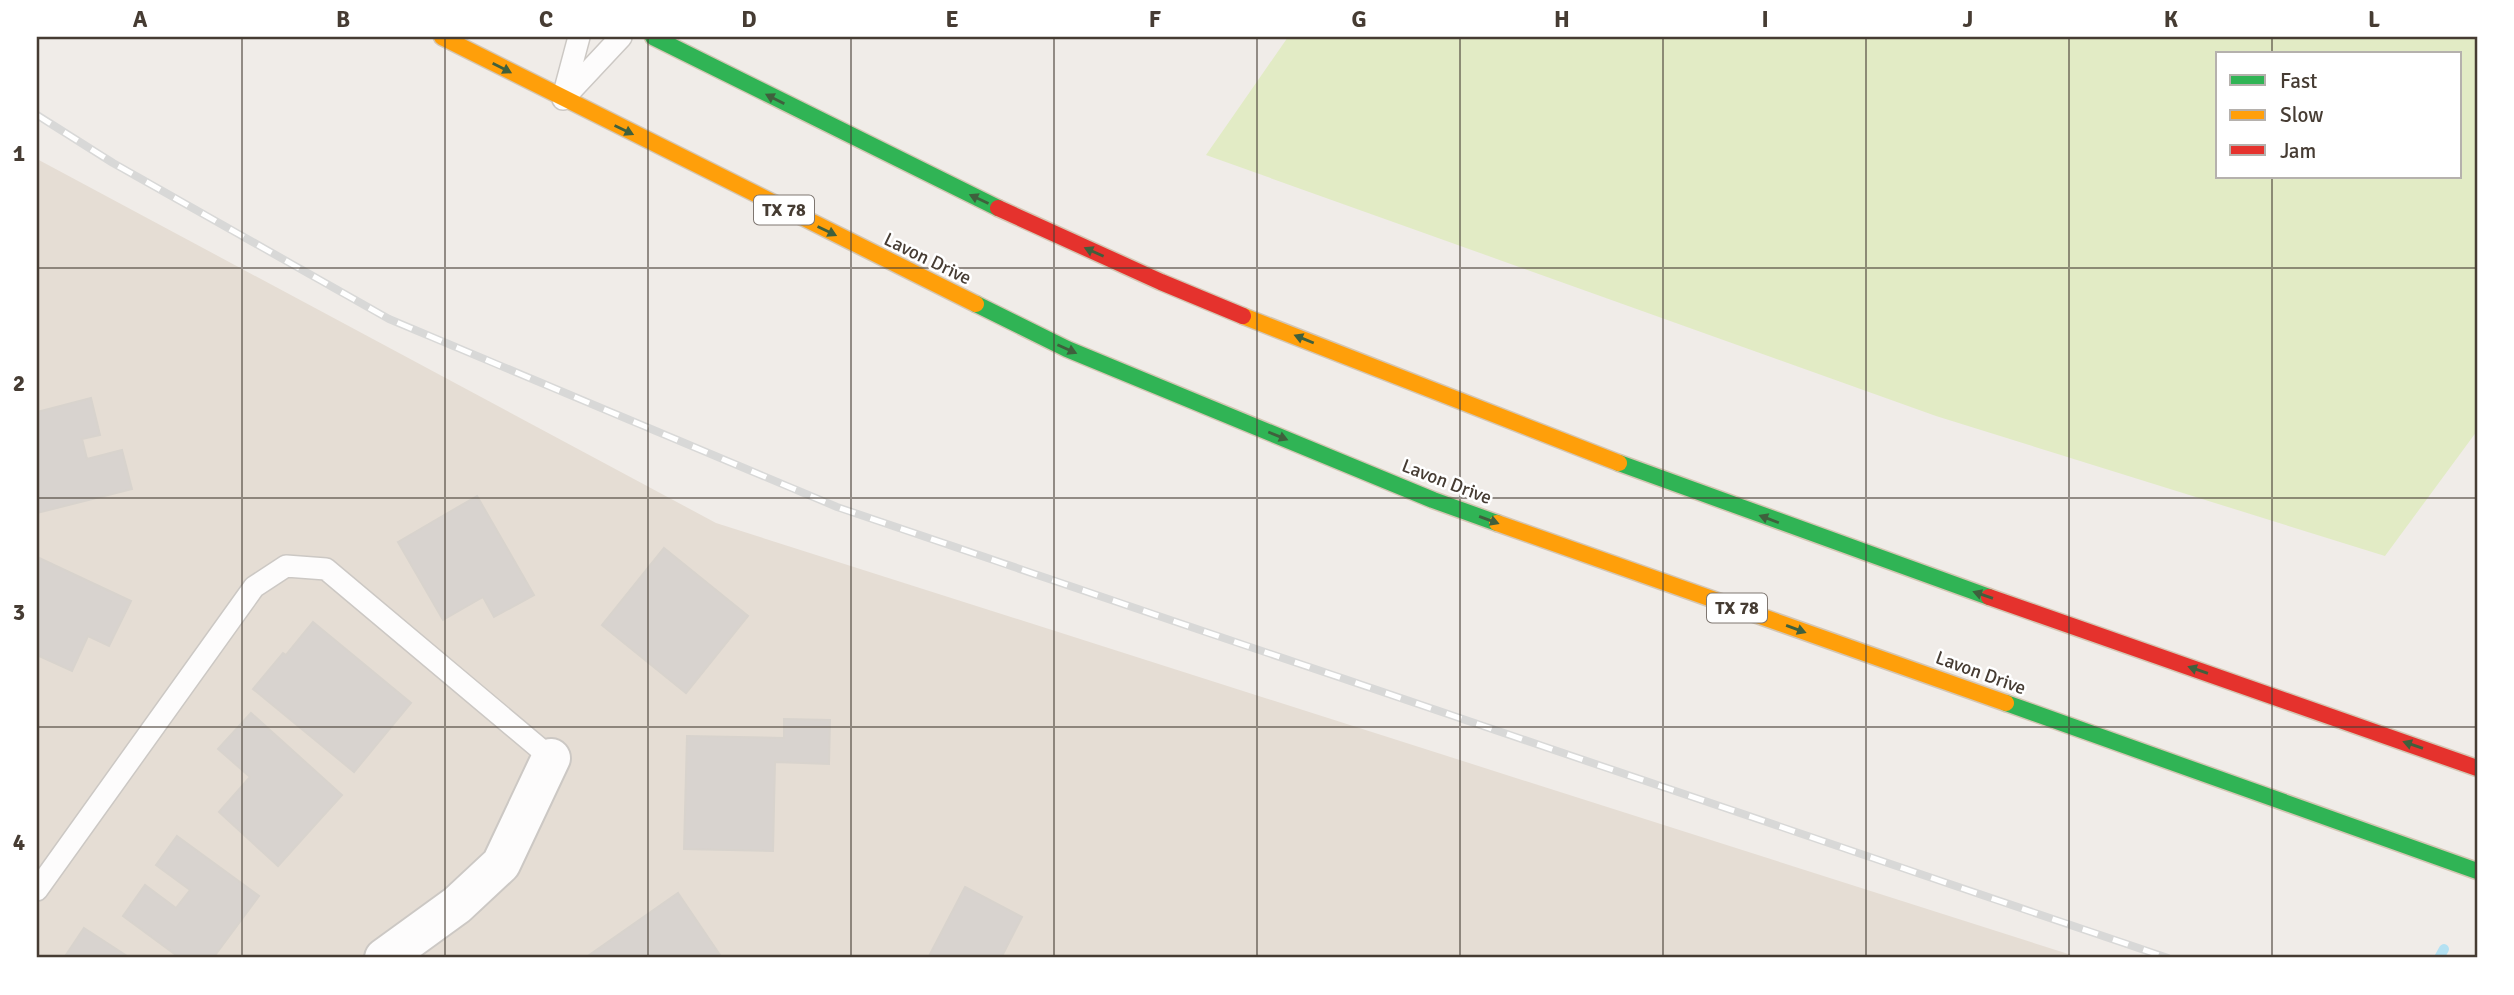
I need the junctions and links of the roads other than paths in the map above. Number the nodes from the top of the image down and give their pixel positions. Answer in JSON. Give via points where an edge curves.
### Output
{"nodes":[{"id":1,"x":442,"y":37,"type":"edge"},
{"id":2,"x":579,"y":37,"type":"edge"},
{"id":3,"x":621,"y":37,"type":"edge"},
{"id":4,"x":653,"y":37,"type":"edge"},
{"id":5,"x":563,"y":99,"type":"junction"},
{"id":6,"x":551,"y":758,"type":"joint"},
{"id":7,"x":2477,"y":768,"type":"edge"},
{"id":8,"x":2477,"y":871,"type":"edge"},
{"id":9,"x":37,"y":890,"type":"edge"},
{"id":10,"x":384,"y":958,"type":"edge"}],
"edges":[{"from":1,"to":5,"type":"main road","name":"Lavon Drive","number":"TX 78","one_way":true},
{"from":2,"to":5,"type":"lane"},
{"from":3,"to":5,"type":"lane"},
{"from":7,"to":4,"type":"main road","one_way":true,"via":[[1829,542],[1393,375],[1040,228]]},
{"from":5,"to":8,"type":"main road","name":"Lavon Drive","number":"TX 78","one_way":true,"via":[[1067,349],[1433,500]]},
{"from":6,"to":9,"type":"lane","via":[[326,569],[286,566],[254,587]]},
{"from":6,"to":10,"type":"street","via":[[501,864],[457,905]]}]}
